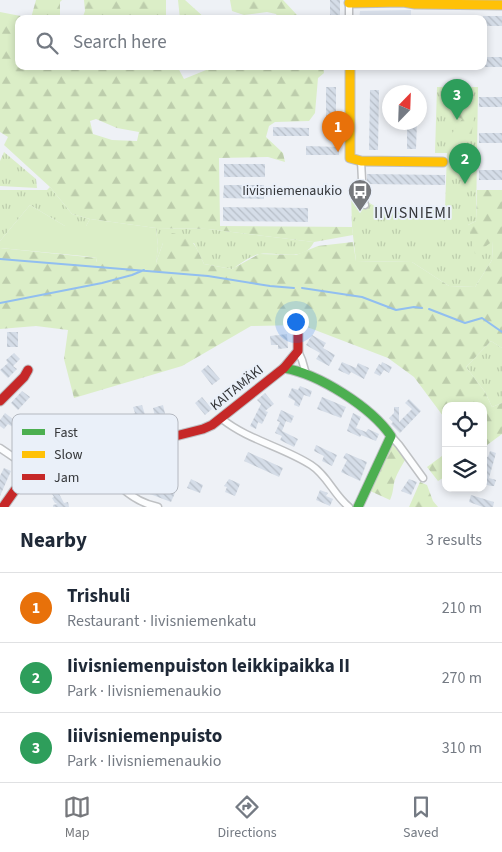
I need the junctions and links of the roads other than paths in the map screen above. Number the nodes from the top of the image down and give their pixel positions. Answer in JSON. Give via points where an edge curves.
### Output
{"nodes":[{"id":1,"x":349,"y":1,"type":"edge"},
{"id":2,"x":502,"y":5,"type":"edge"},
{"id":3,"x":349,"y":15,"type":"edge"},
{"id":4,"x":350,"y":70,"type":"edge"},
{"id":5,"x":361,"y":161,"type":"junction"},
{"id":6,"x":443,"y":162,"type":"dead end"},
{"id":7,"x":365,"y":205,"type":"dead end"},
{"id":8,"x":298,"y":328,"type":"dead end"},
{"id":9,"x":298,"y":351,"type":"junction"},
{"id":10,"x":284,"y":368,"type":"junction"},
{"id":11,"x":28,"y":370,"type":"dead end"},
{"id":12,"x":306,"y":374,"type":"junction"},
{"id":13,"x":0,"y":401,"type":"edge"},
{"id":14,"x":222,"y":419,"type":"junction"},
{"id":15,"x":178,"y":435,"type":"edge"},
{"id":16,"x":391,"y":436,"type":"junction"},
{"id":17,"x":0,"y":448,"type":"edge"},
{"id":18,"x":12,"y":456,"type":"edge"},
{"id":19,"x":423,"y":478,"type":"dead end"},
{"id":20,"x":12,"y":494,"type":"edge"},
{"id":21,"x":128,"y":494,"type":"edge"},
{"id":22,"x":3,"y":507,"type":"edge"},
{"id":23,"x":158,"y":507,"type":"edge"},
{"id":24,"x":349,"y":507,"type":"edge"},
{"id":25,"x":358,"y":507,"type":"edge"}],
"edges":[{"from":1,"to":2,"type":"street"},
{"from":1,"to":3,"type":"street"},
{"from":4,"to":5,"type":"street","via":[[349,154],[353,160]]},
{"from":5,"to":6,"type":"street"},
{"from":5,"to":7,"type":"street"},
{"from":8,"to":9,"type":"street"},
{"from":9,"to":10,"type":"street","name":"KAITAMÄKI"},
{"from":9,"to":12,"type":"street"},
{"from":10,"to":12,"type":"street"},
{"from":10,"to":14,"type":"street","name":"KAITAMÄKI"},
{"from":11,"to":13,"type":"street"},
{"from":12,"to":16,"type":"street","via":[[371,411]]},
{"from":14,"to":15,"type":"street","name":"KAITAMÄKI","via":[[203,429]]},
{"from":14,"to":24,"type":"street","via":[[312,466]]},
{"from":16,"to":19,"type":"street"},
{"from":16,"to":25,"type":"street"},
{"from":17,"to":18,"type":"street"},
{"from":20,"to":22,"type":"street","name":"KAITAMÄKI"},
{"from":21,"to":23,"type":"street","via":[[141,503]]}]}
